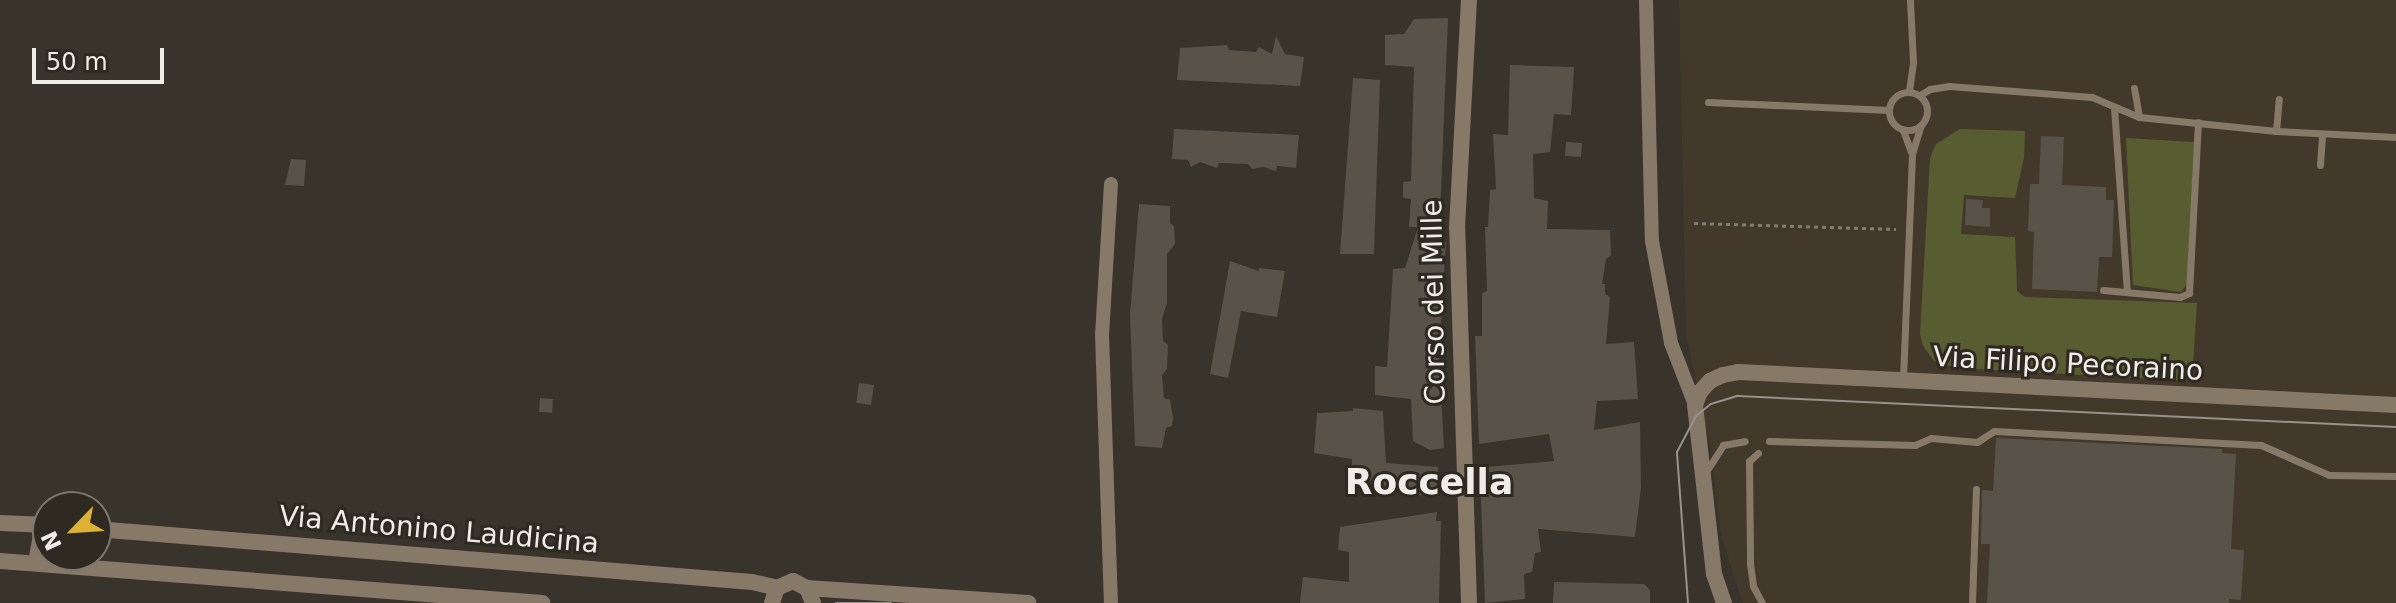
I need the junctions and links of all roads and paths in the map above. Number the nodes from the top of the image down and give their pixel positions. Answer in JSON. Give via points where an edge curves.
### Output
{"nodes":[{"id":1,"x":1469,"y":0,"type":"edge"},
{"id":2,"x":1646,"y":0,"type":"edge"},
{"id":3,"x":1910,"y":0,"type":"edge"},
{"id":4,"x":2017,"y":83,"type":"dead end"},
{"id":5,"x":2134,"y":88,"type":"dead end"},
{"id":6,"x":1909,"y":91,"type":"junction"},
{"id":7,"x":2022,"y":94,"type":"junction"},
{"id":8,"x":1922,"y":98,"type":"junction"},
{"id":9,"x":2279,"y":99,"type":"dead end"},
{"id":10,"x":1708,"y":102,"type":"dead end"},
{"id":11,"x":2114,"y":107,"type":"junction"},
{"id":12,"x":1889,"y":110,"type":"junction"},
{"id":13,"x":2139,"y":117,"type":"junction"},
{"id":14,"x":2198,"y":122,"type":"junction"},
{"id":15,"x":1921,"y":125,"type":"junction"},
{"id":16,"x":1903,"y":130,"type":"junction"},
{"id":17,"x":2276,"y":131,"type":"junction"},
{"id":18,"x":2322,"y":134,"type":"junction"},
{"id":19,"x":2396,"y":137,"type":"edge"},
{"id":20,"x":1912,"y":154,"type":"junction"},
{"id":21,"x":2320,"y":165,"type":"dead end"},
{"id":22,"x":1111,"y":184,"type":"dead end"},
{"id":23,"x":1694,"y":223,"type":"dead end"},
{"id":24,"x":1900,"y":229,"type":"dead end"},
{"id":25,"x":2103,"y":290,"type":"dead end"},
{"id":26,"x":2127,"y":292,"type":"junction"},
{"id":27,"x":1903,"y":381,"type":"junction"},
{"id":28,"x":1695,"y":405,"type":"junction"},
{"id":29,"x":2396,"y":405,"type":"edge"},
{"id":30,"x":1745,"y":441,"type":"dead end"},
{"id":31,"x":1769,"y":441,"type":"dead end"},
{"id":32,"x":1758,"y":453,"type":"dead end"},
{"id":33,"x":2396,"y":476,"type":"edge"},
{"id":34,"x":1702,"y":479,"type":"junction"},
{"id":35,"x":1976,"y":489,"type":"dead end"},
{"id":36,"x":0,"y":523,"type":"edge"},
{"id":37,"x":32,"y":524,"type":"edge"},
{"id":38,"x":112,"y":530,"type":"edge"},
{"id":39,"x":0,"y":561,"type":"edge"},
{"id":40,"x":32,"y":563,"type":"edge"},
{"id":41,"x":112,"y":569,"type":"edge"},
{"id":42,"x":1714,"y":574,"type":"junction"},
{"id":43,"x":810,"y":595,"type":"edge"},
{"id":44,"x":774,"y":596,"type":"edge"},
{"id":45,"x":542,"y":603,"type":"edge"},
{"id":46,"x":1028,"y":603,"type":"edge"},
{"id":47,"x":1111,"y":603,"type":"edge"},
{"id":48,"x":1469,"y":603,"type":"edge"},
{"id":49,"x":1712,"y":603,"type":"edge"},
{"id":50,"x":1724,"y":603,"type":"edge"},
{"id":51,"x":1762,"y":603,"type":"edge"},
{"id":52,"x":1972,"y":603,"type":"edge"}],
"edges":[{"from":1,"to":48,"type":"street","name":"Corso dei Mille","via":[[1457,228]]},
{"from":2,"to":28,"type":"street","via":[[1652,241],[1671,343]]},
{"from":3,"to":6,"type":"lane"},
{"from":4,"to":7,"type":"lane"},
{"from":5,"to":13,"type":"lane"},
{"from":6,"to":8,"type":"lane"},
{"from":6,"to":12,"type":"lane","via":[[1897,95]]},
{"from":7,"to":8,"type":"lane","via":[[1949,86],[1930,89]]},
{"from":7,"to":11,"type":"lane","via":[[2092,97]]},
{"from":8,"to":15,"type":"lane","via":[[1927,113]]},
{"from":9,"to":17,"type":"lane"},
{"from":10,"to":12,"type":"lane"},
{"from":11,"to":13,"type":"lane"},
{"from":11,"to":26,"type":"lane"},
{"from":12,"to":16,"type":"lane","via":[[1892,122]]},
{"from":13,"to":14,"type":"lane"},
{"from":14,"to":17,"type":"lane"},
{"from":14,"to":26,"type":"lane","via":[[2189,293],[2180,297]]},
{"from":15,"to":16,"type":"lane"},
{"from":15,"to":20,"type":"lane"},
{"from":16,"to":20,"type":"lane"},
{"from":17,"to":18,"type":"lane"},
{"from":18,"to":19,"type":"lane"},
{"from":18,"to":21,"type":"lane"},
{"from":20,"to":27,"type":"lane"},
{"from":22,"to":47,"type":"street","via":[[1102,334]]},
{"from":23,"to":24,"type":"path"},
{"from":25,"to":26,"type":"lane"},
{"from":27,"to":28,"type":"street","name":"Via Filipo Pecoraino","via":[[1738,372],[1710,381]]},
{"from":27,"to":29,"type":"street","name":"Via Filipo Pecoraino"},
{"from":28,"to":34,"type":"street"},
{"from":30,"to":34,"type":"lane","via":[[1723,445]]},
{"from":31,"to":33,"type":"lane","via":[[1915,445],[1931,438],[1977,442],[1994,431],[2261,445],[2329,475]]},
{"from":32,"to":51,"type":"lane","via":[[1749,461],[1750,564]]},
{"from":34,"to":42,"type":"street"},
{"from":35,"to":52,"type":"lane"},
{"from":36,"to":37,"type":"street"},
{"from":38,"to":44,"type":"street","name":"Via Antonino Laudicina","via":[[752,582]]},
{"from":39,"to":40,"type":"street"},
{"from":41,"to":45,"type":"street"},
{"from":42,"to":49,"type":"street"},
{"from":42,"to":50,"type":"street"},
{"from":43,"to":44,"type":"street","name":"Via Antonino Laudicina","via":[[793,581]]},
{"from":43,"to":46,"type":"street"}]}
